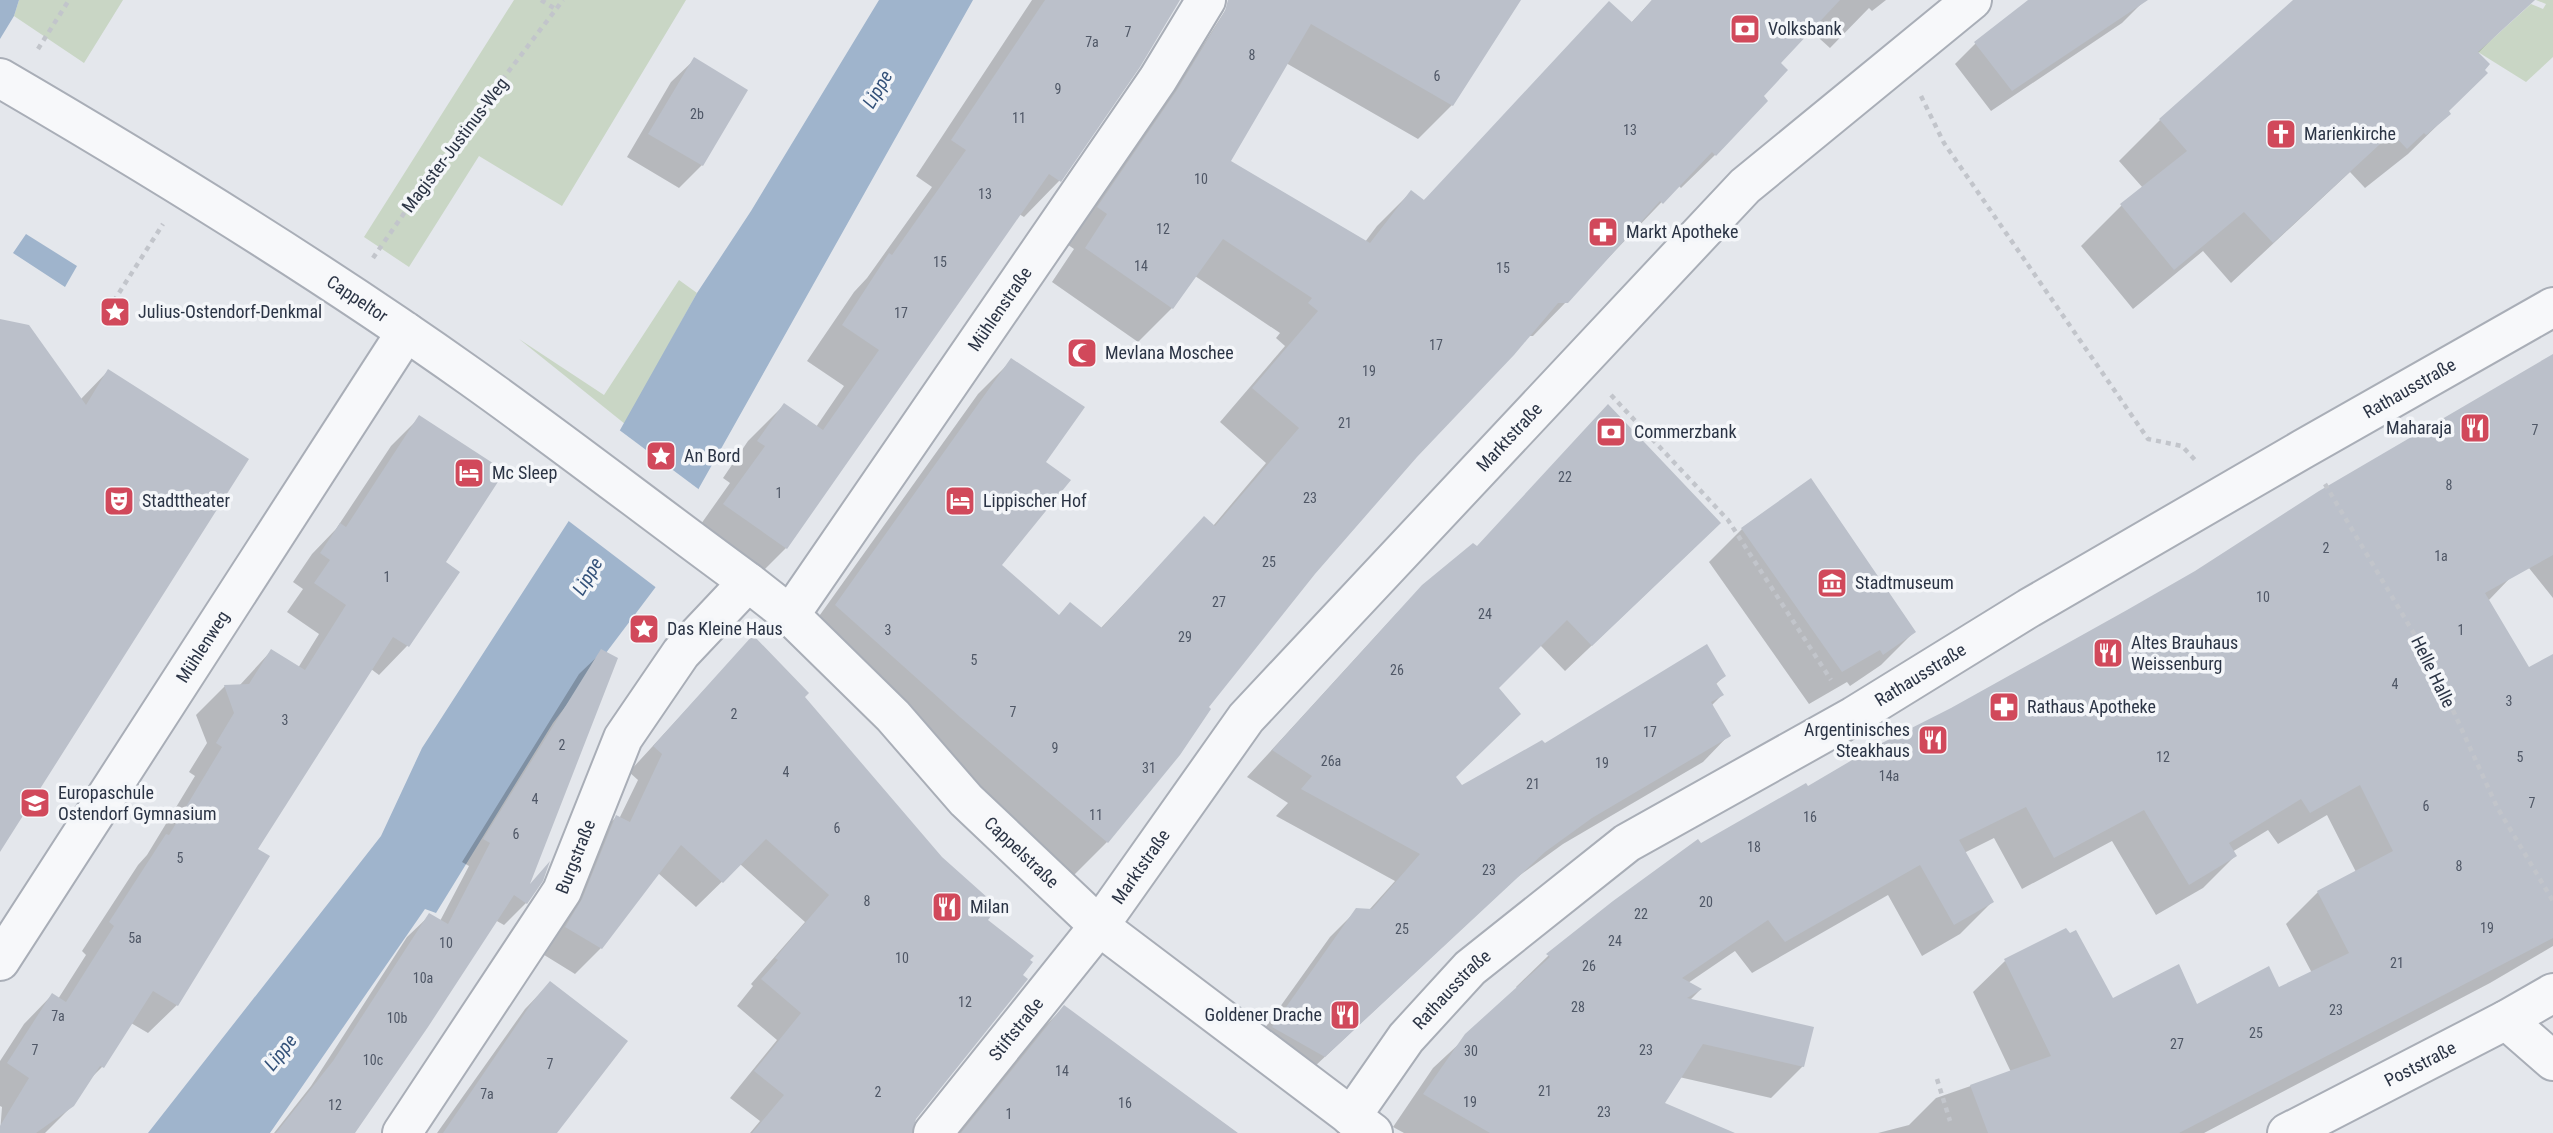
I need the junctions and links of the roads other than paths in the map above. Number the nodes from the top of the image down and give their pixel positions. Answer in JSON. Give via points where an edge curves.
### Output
{"nodes":[{"id":1,"x":1206,"y":0,"type":"edge"},
{"id":2,"x":1972,"y":0,"type":"edge"},
{"id":3,"x":7,"y":82,"type":"edge"},
{"id":4,"x":2553,"y":307,"type":"edge"},
{"id":5,"x":406,"y":332,"type":"junction"},
{"id":6,"x":696,"y":544,"type":"joint"},
{"id":7,"x":748,"y":582,"type":"junction"},
{"id":8,"x":790,"y":615,"type":"junction"},
{"id":9,"x":1099,"y":926,"type":"junction"},
{"id":10,"x":0,"y":961,"type":"edge"},
{"id":11,"x":2553,"y":993,"type":"edge"},
{"id":12,"x":2506,"y":1020,"type":"junction"},
{"id":13,"x":2553,"y":1062,"type":"edge"},
{"id":14,"x":1362,"y":1125,"type":"edge"},
{"id":15,"x":402,"y":1133,"type":"edge"},
{"id":16,"x":933,"y":1133,"type":"edge"},
{"id":17,"x":2287,"y":1133,"type":"edge"}],
"edges":[{"from":1,"to":8,"type":"street","name":"Mühlenstraße","via":[[1158,79]]},
{"from":2,"to":9,"type":"street","name":"Marktstraße","via":[[1745,186],[1579,361],[1246,719]]},
{"from":3,"to":5,"type":"street","name":"Cappeltor","via":[[186,187]]},
{"from":4,"to":14,"type":"street","name":"Rathausstraße","via":[[2029,608],[1854,716],[1627,843],[1470,968],[1406,1038]]},
{"from":5,"to":6,"type":"street","name":"Cappeltor"},
{"from":5,"to":10,"type":"street","name":"Mühlenweg"},
{"from":6,"to":7,"type":"street","name":"Cappelstraße"},
{"from":7,"to":8,"type":"street","name":"Cappelstraße"},
{"from":7,"to":15,"type":"street","name":"Burgstraße","via":[[681,653],[623,738],[562,891]]},
{"from":8,"to":9,"type":"street","name":"Cappelstraße","via":[[893,716],[966,800]]},
{"from":9,"to":14,"type":"street","name":"Cappelstraße"},
{"from":9,"to":16,"type":"street","name":"Stiftstraße"},
{"from":11,"to":12,"type":"street","name":"Poststraße"},
{"from":12,"to":13,"type":"street"},
{"from":12,"to":17,"type":"street","name":"Poststraße"}]}
